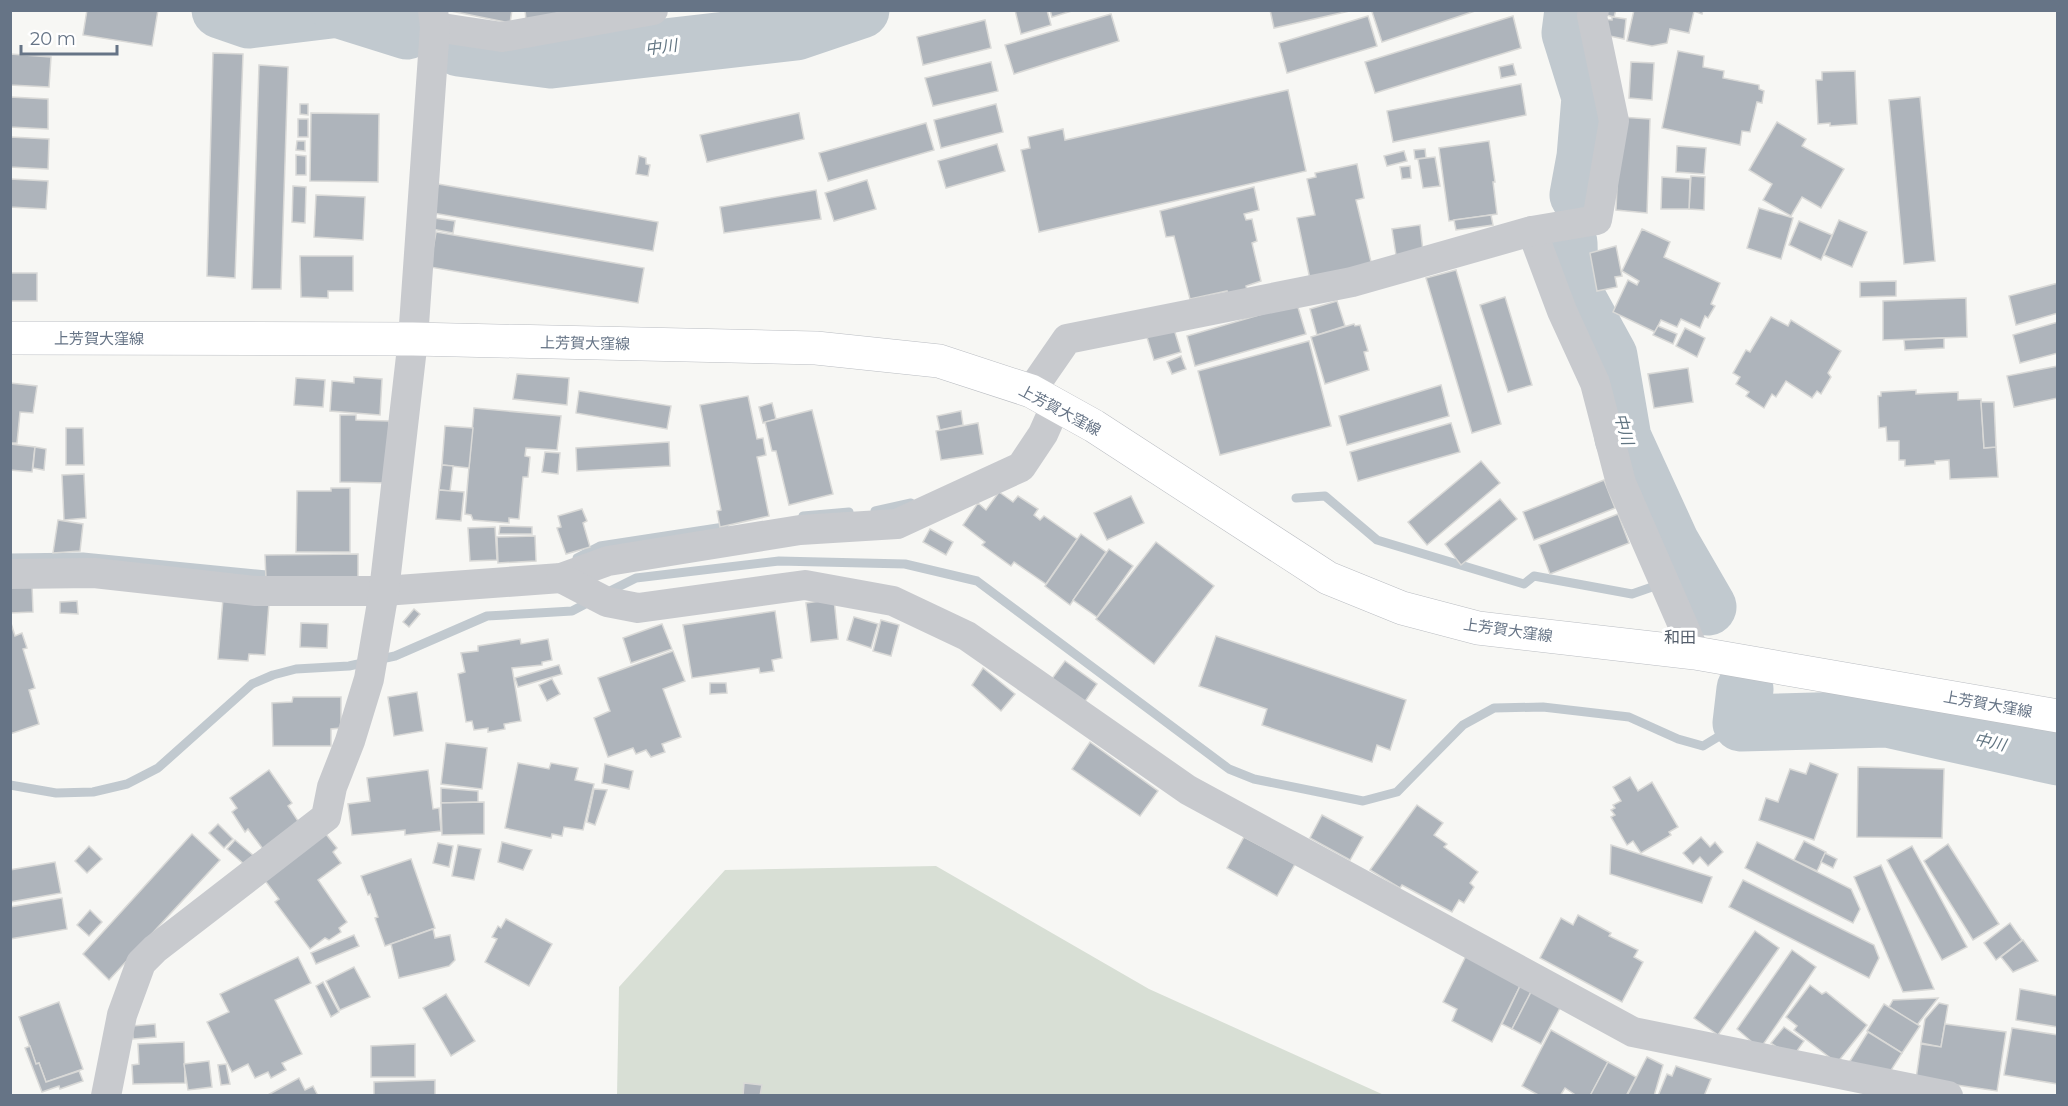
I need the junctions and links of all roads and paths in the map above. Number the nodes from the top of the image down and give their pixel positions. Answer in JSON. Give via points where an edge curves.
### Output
{"nodes":[{"id":1,"x":653,"y":10,"type":"edge"},
{"id":2,"x":1594,"y":10,"type":"edge"},
{"id":3,"x":434,"y":19,"type":"edge"},
{"id":4,"x":1532,"y":231,"type":"junction"},
{"id":5,"x":10,"y":338,"type":"edge"},
{"id":6,"x":413,"y":339,"type":"junction"},
{"id":7,"x":1044,"y":398,"type":"junction"},
{"id":8,"x":10,"y":573,"type":"edge"},
{"id":9,"x":567,"y":581,"type":"junction"},
{"id":10,"x":384,"y":591,"type":"junction"},
{"id":11,"x":1695,"y":653,"type":"junction"},
{"id":12,"x":2058,"y":716,"type":"edge"},
{"id":13,"x":106,"y":1095,"type":"edge"},
{"id":14,"x":1948,"y":1095,"type":"edge"}],
"edges":[{"from":1,"to":3,"type":"street","via":[[502,37]]},
{"from":2,"to":4,"type":"street","via":[[1592,16],[1614,121],[1597,220]]},
{"from":3,"to":6,"type":"street"},
{"from":4,"to":7,"type":"street","via":[[1352,282],[1067,339]]},
{"from":4,"to":11,"type":"street","via":[[1594,383],[1621,483]]},
{"from":5,"to":6,"type":"main road","name":"上芳賀大窪線"},
{"from":6,"to":7,"type":"main road","name":"上芳賀大窪線","via":[[816,348],[939,361]]},
{"from":6,"to":10,"type":"street"},
{"from":7,"to":9,"type":"street","via":[[1043,434],[1021,467],[897,524],[800,530],[608,561]]},
{"from":7,"to":11,"type":"main road","name":"上芳賀大窪線","via":[[1328,578],[1402,608],[1478,628]]},
{"from":8,"to":10,"type":"street","via":[[94,573],[255,591]]},
{"from":9,"to":10,"type":"street"},
{"from":9,"to":14,"type":"street","via":[[607,602],[638,608],[805,585],[893,601],[967,636],[1188,790],[1633,1032]]},
{"from":10,"to":13,"type":"street","via":[[369,679],[326,817],[141,963],[122,1015]]},
{"from":11,"to":12,"type":"main road","name":"上芳賀大窪線"}]}
